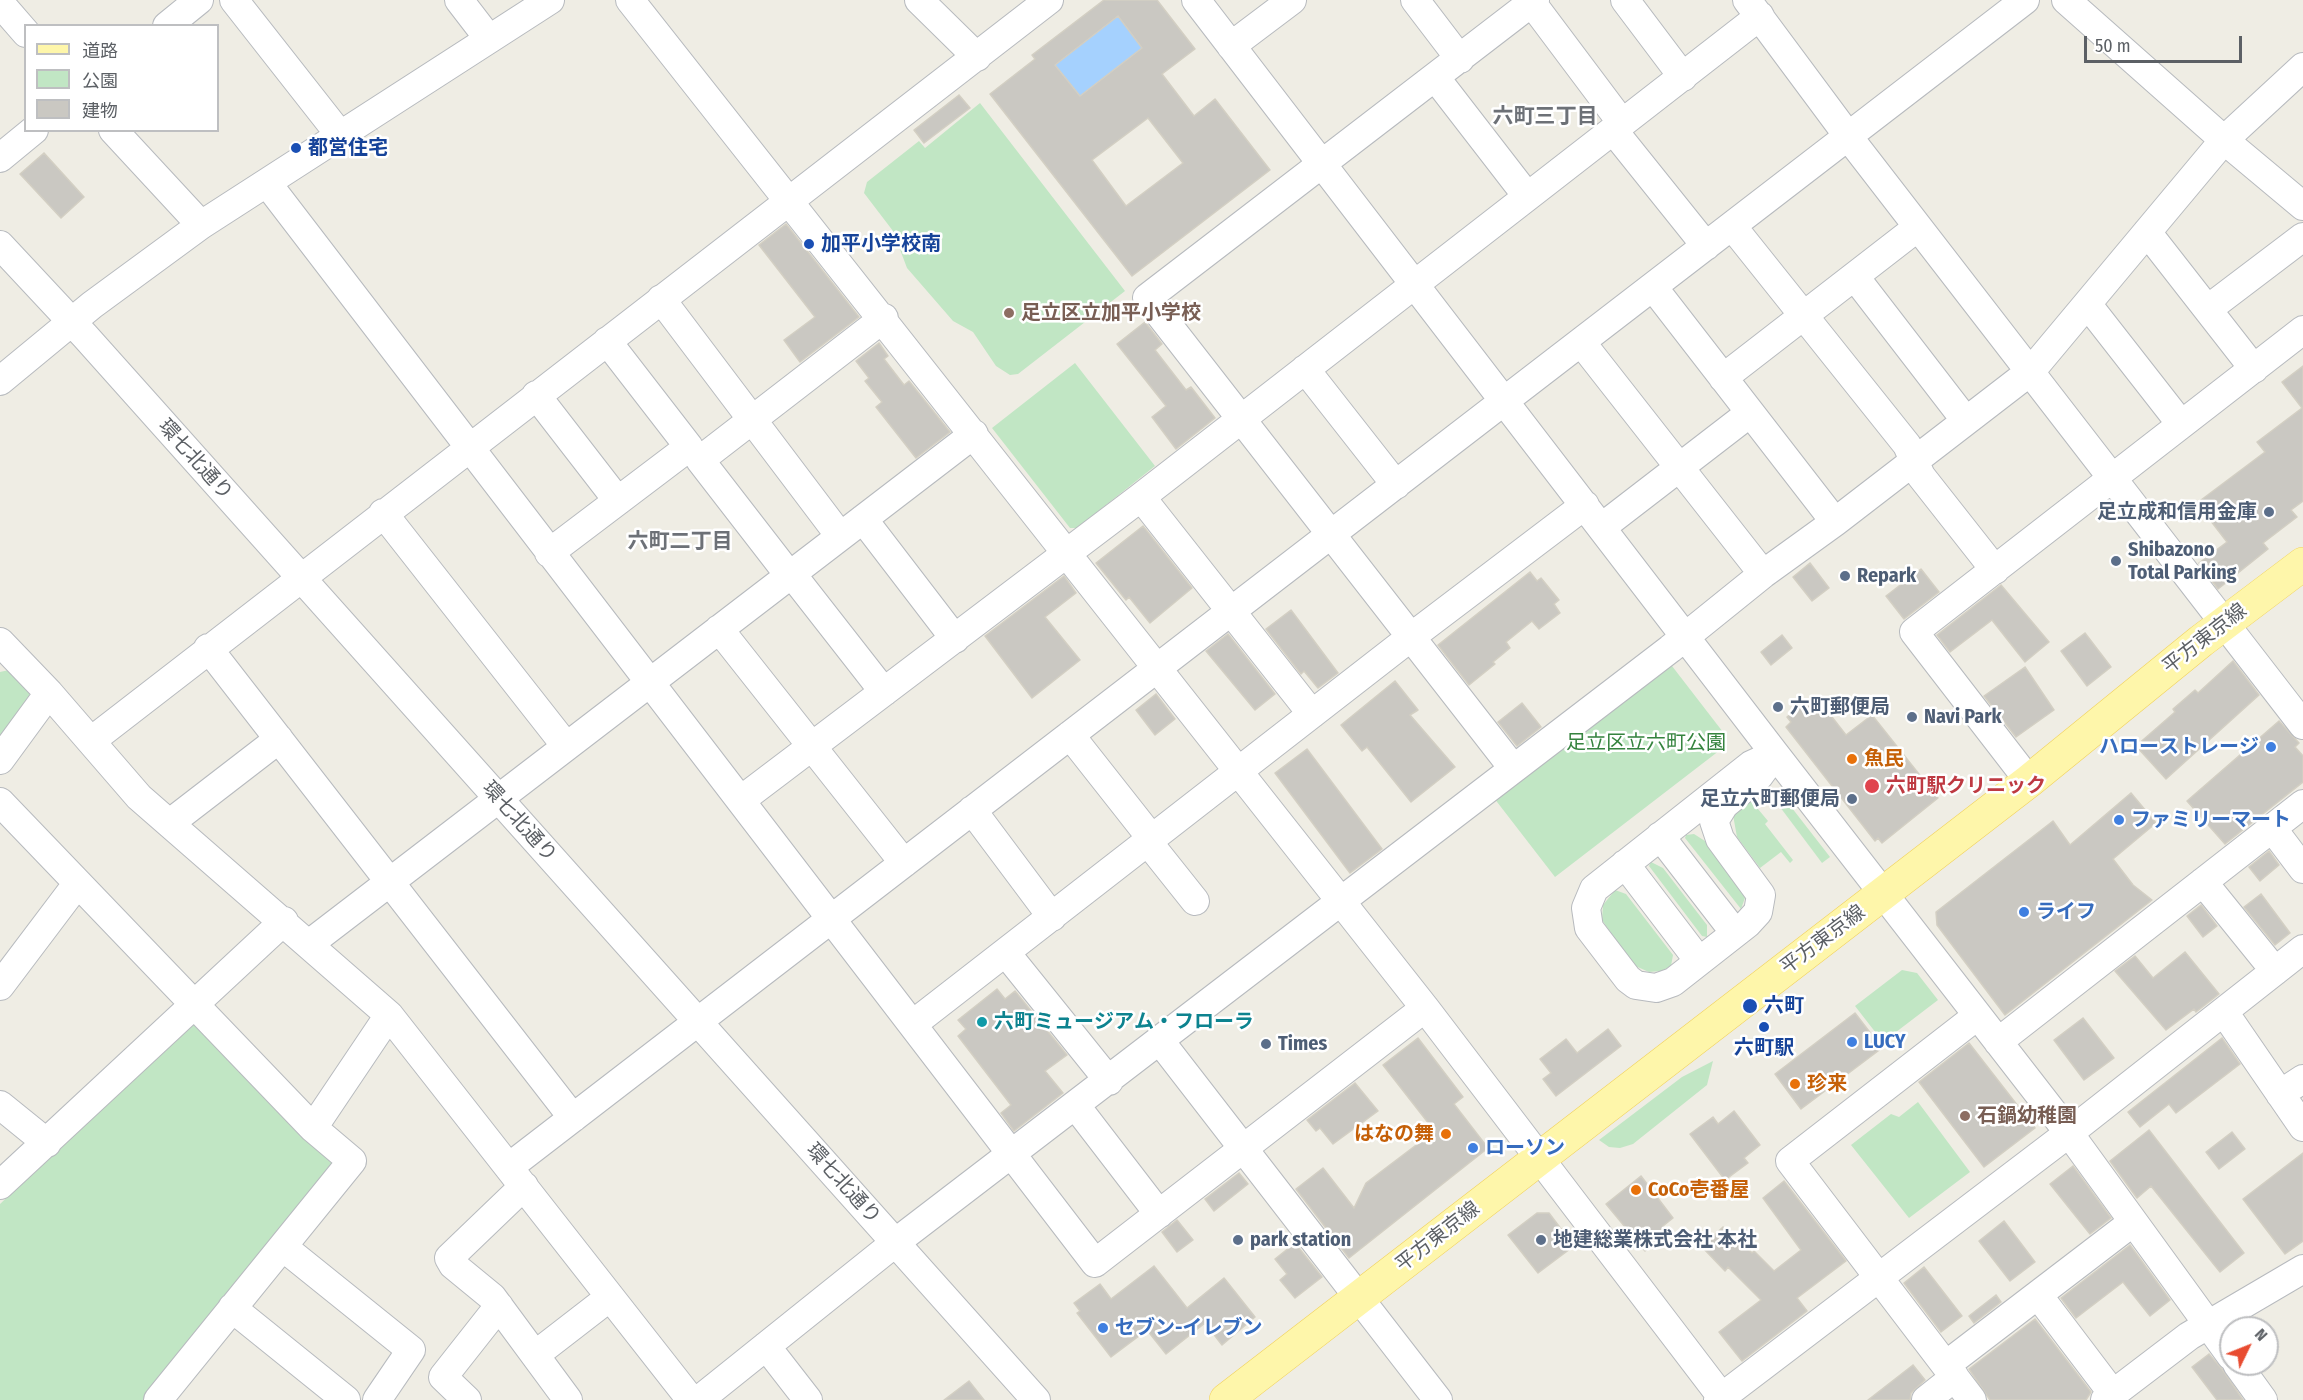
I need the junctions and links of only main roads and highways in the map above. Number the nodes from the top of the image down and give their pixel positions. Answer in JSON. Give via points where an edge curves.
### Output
{"nodes":[{"id":1,"x":2303,"y":564,"type":"edge"},
{"id":2,"x":1226,"y":1400,"type":"edge"}],
"edges":[{"from":1,"to":2,"type":"main road","name":"平方東京線","via":[[2224,623],[2029,782]]}]}
